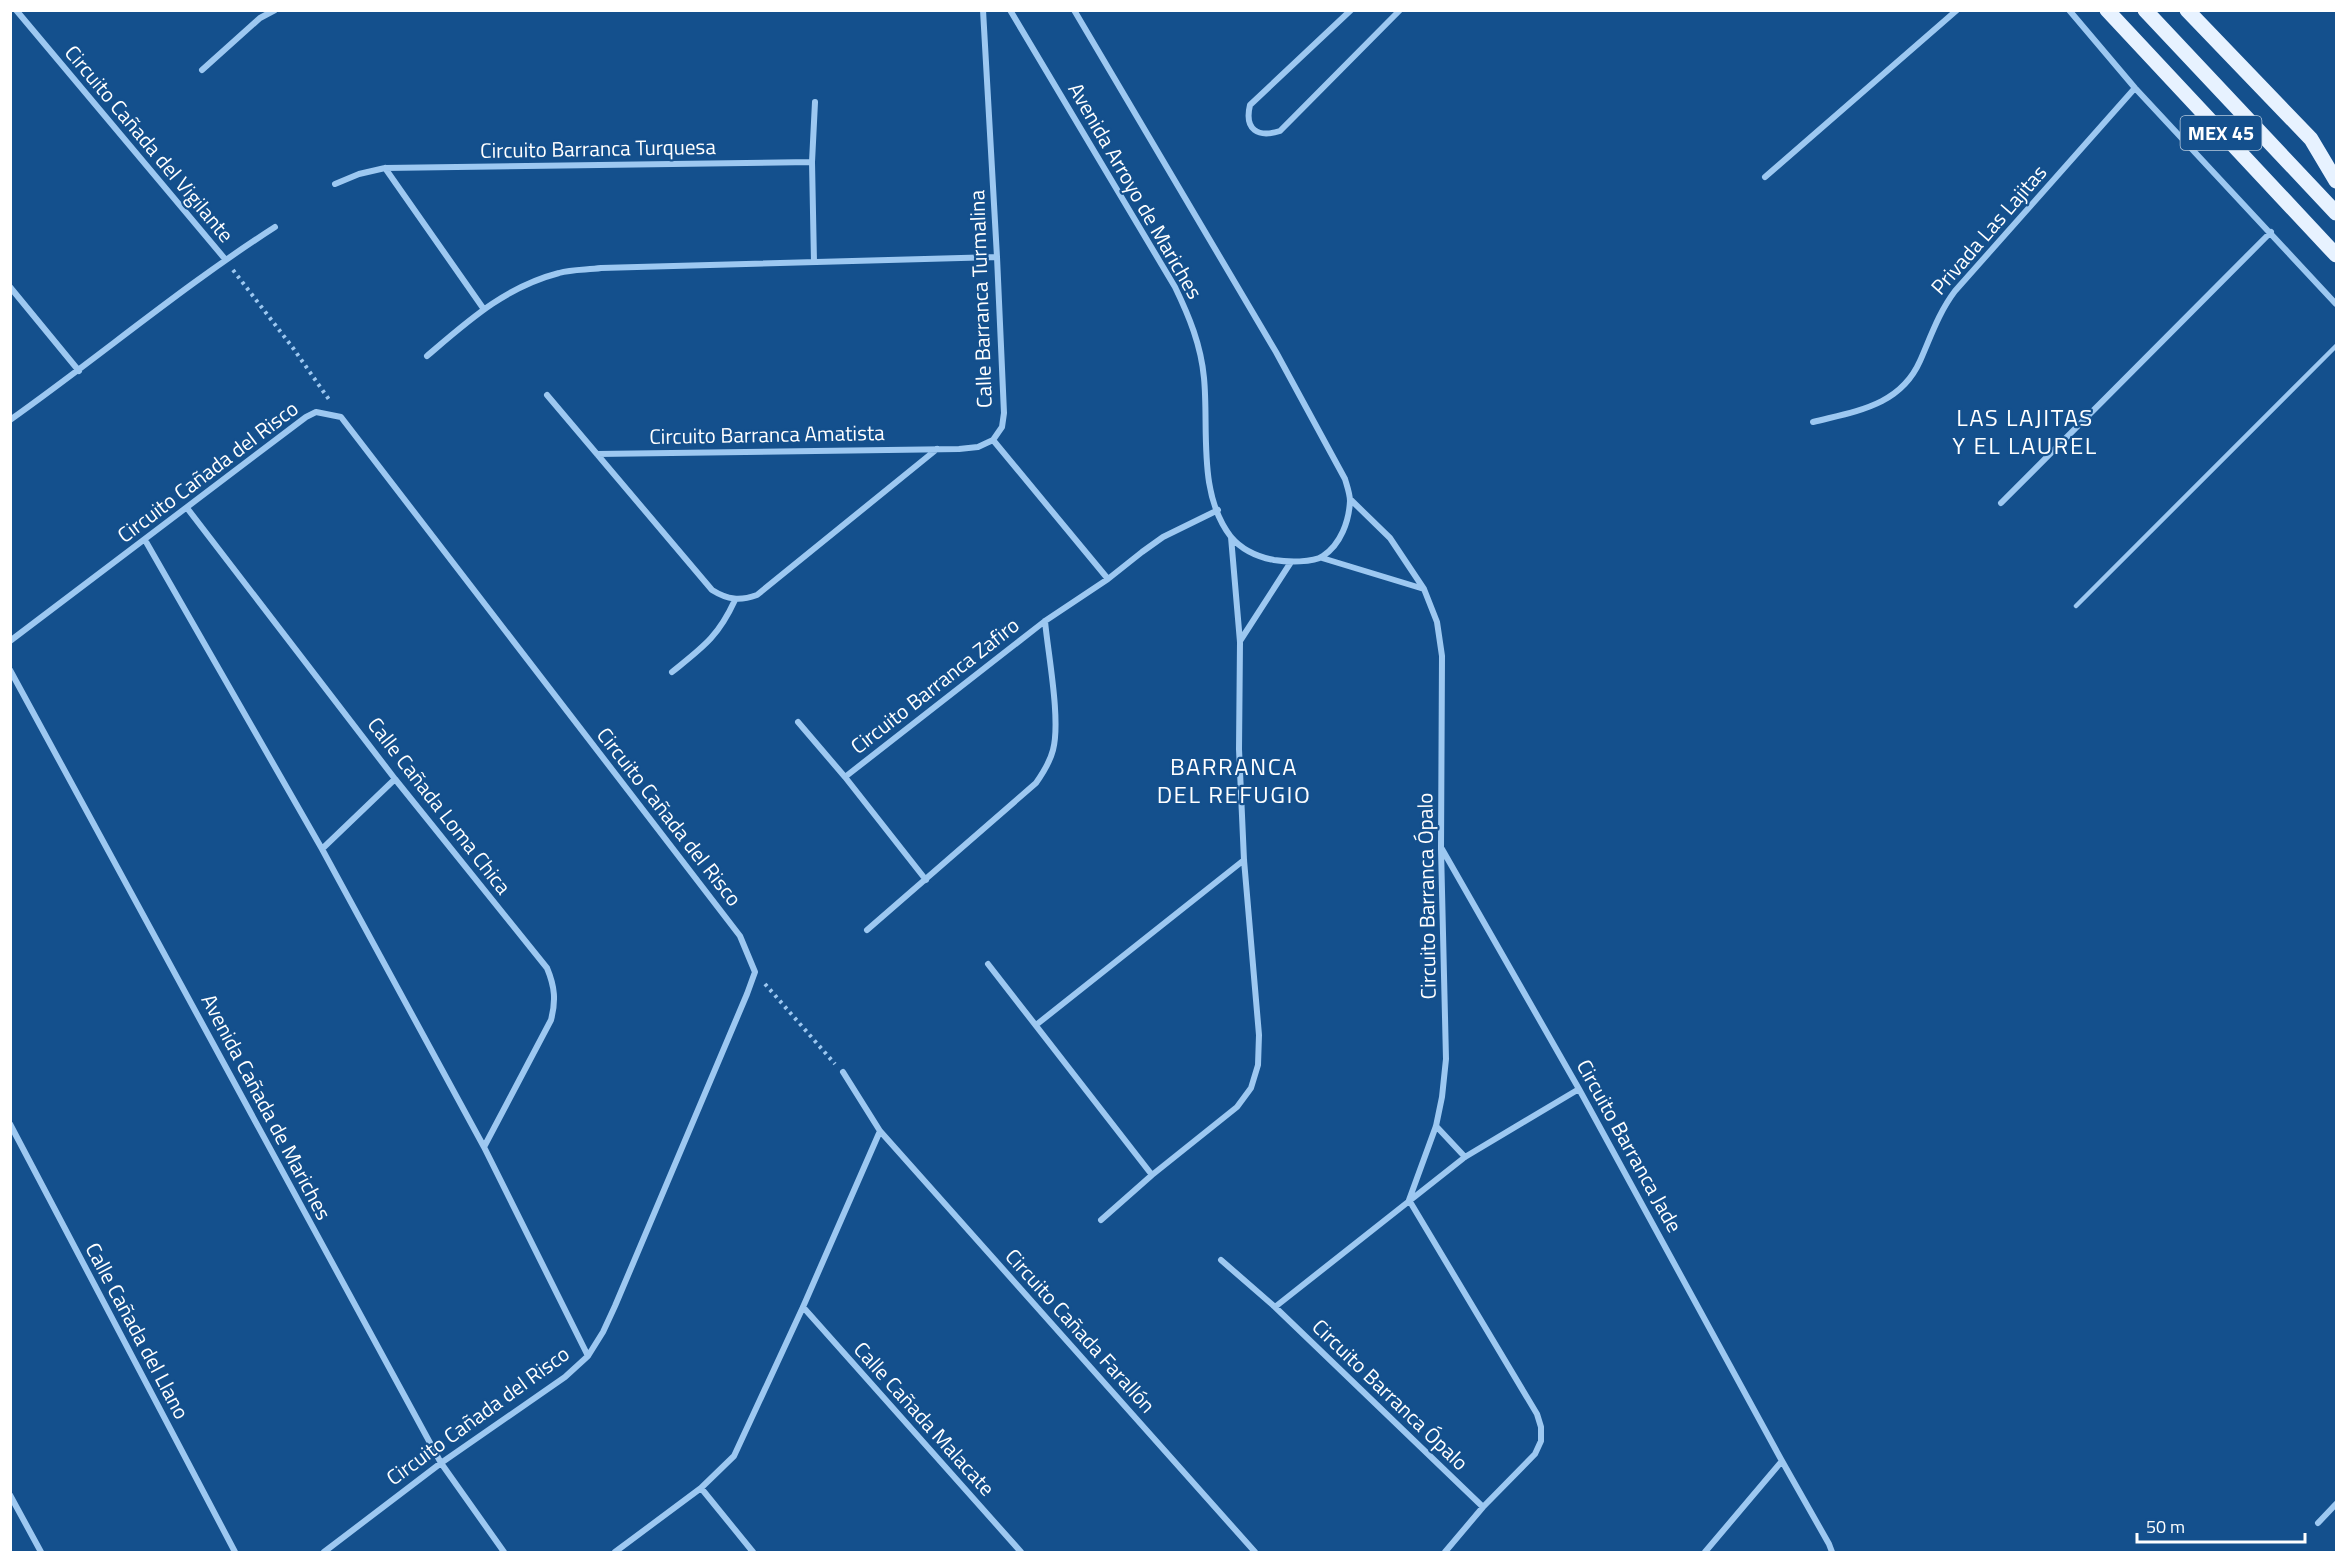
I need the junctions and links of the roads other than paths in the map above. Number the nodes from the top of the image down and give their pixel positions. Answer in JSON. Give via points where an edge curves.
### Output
{"nodes":[{"id":1,"x":16,"y":10,"type":"edge"},
{"id":2,"x":254,"y":10,"type":"edge"},
{"id":3,"x":275,"y":10,"type":"edge"},
{"id":4,"x":983,"y":10,"type":"edge"},
{"id":5,"x":1010,"y":10,"type":"edge"},
{"id":6,"x":1074,"y":10,"type":"edge"},
{"id":7,"x":1351,"y":10,"type":"edge"},
{"id":8,"x":1400,"y":10,"type":"edge"},
{"id":9,"x":1957,"y":10,"type":"edge"},
{"id":10,"x":2069,"y":10,"type":"edge"},
{"id":11,"x":2107,"y":10,"type":"edge"},
{"id":12,"x":2145,"y":10,"type":"edge"},
{"id":13,"x":2187,"y":10,"type":"edge"},
{"id":14,"x":260,"y":18,"type":"junction"},
{"id":15,"x":202,"y":70,"type":"dead end"},
{"id":16,"x":2135,"y":88,"type":"junction"},
{"id":17,"x":815,"y":102,"type":"dead end"},
{"id":18,"x":812,"y":162,"type":"junction"},
{"id":19,"x":385,"y":168,"type":"junction"},
{"id":20,"x":1765,"y":177,"type":"dead end"},
{"id":21,"x":2337,"y":181,"type":"edge"},
{"id":22,"x":335,"y":184,"type":"dead end"},
{"id":23,"x":2337,"y":213,"type":"edge"},
{"id":24,"x":275,"y":227,"type":"dead end"},
{"id":25,"x":2271,"y":232,"type":"junction"},
{"id":26,"x":2337,"y":255,"type":"edge"},
{"id":27,"x":997,"y":257,"type":"junction"},
{"id":28,"x":225,"y":259,"type":"junction"},
{"id":29,"x":814,"y":262,"type":"junction"},
{"id":30,"x":10,"y":287,"type":"edge"},
{"id":31,"x":2337,"y":304,"type":"edge"},
{"id":32,"x":483,"y":308,"type":"junction"},
{"id":33,"x":2337,"y":346,"type":"edge"},
{"id":34,"x":427,"y":356,"type":"dead end"},
{"id":35,"x":80,"y":371,"type":"junction"},
{"id":36,"x":547,"y":395,"type":"dead end"},
{"id":37,"x":10,"y":420,"type":"edge"},
{"id":38,"x":1813,"y":422,"type":"dead end"},
{"id":39,"x":993,"y":440,"type":"junction"},
{"id":40,"x":937,"y":449,"type":"junction"},
{"id":41,"x":597,"y":454,"type":"junction"},
{"id":42,"x":1350,"y":499,"type":"junction"},
{"id":43,"x":2001,"y":503,"type":"dead end"},
{"id":44,"x":187,"y":508,"type":"junction"},
{"id":45,"x":1218,"y":510,"type":"junction"},
{"id":46,"x":1231,"y":536,"type":"junction"},
{"id":47,"x":145,"y":540,"type":"junction"},
{"id":48,"x":1322,"y":558,"type":"junction"},
{"id":49,"x":1291,"y":562,"type":"junction"},
{"id":50,"x":1108,"y":579,"type":"junction"},
{"id":51,"x":1424,"y":589,"type":"junction"},
{"id":52,"x":735,"y":600,"type":"junction"},
{"id":53,"x":2076,"y":606,"type":"dead end"},
{"id":54,"x":1045,"y":621,"type":"junction"},
{"id":55,"x":10,"y":641,"type":"edge"},
{"id":56,"x":1240,"y":642,"type":"junction"},
{"id":57,"x":10,"y":670,"type":"edge"},
{"id":58,"x":672,"y":672,"type":"dead end"},
{"id":59,"x":798,"y":722,"type":"dead end"},
{"id":60,"x":845,"y":777,"type":"junction"},
{"id":61,"x":395,"y":779,"type":"junction"},
{"id":62,"x":322,"y":849,"type":"junction"},
{"id":63,"x":1442,"y":849,"type":"junction"},
{"id":64,"x":1244,"y":860,"type":"junction"},
{"id":65,"x":926,"y":880,"type":"junction"},
{"id":66,"x":867,"y":930,"type":"dead end"},
{"id":67,"x":988,"y":964,"type":"dead end"},
{"id":68,"x":1036,"y":1025,"type":"junction"},
{"id":69,"x":843,"y":1072,"type":"road end"},
{"id":70,"x":1579,"y":1089,"type":"junction"},
{"id":71,"x":10,"y":1124,"type":"edge"},
{"id":72,"x":1436,"y":1126,"type":"junction"},
{"id":73,"x":880,"y":1131,"type":"junction"},
{"id":74,"x":484,"y":1147,"type":"junction"},
{"id":75,"x":1465,"y":1157,"type":"junction"},
{"id":76,"x":1152,"y":1176,"type":"junction"},
{"id":77,"x":1409,"y":1200,"type":"junction"},
{"id":78,"x":1101,"y":1220,"type":"dead end"},
{"id":79,"x":1221,"y":1260,"type":"dead end"},
{"id":80,"x":802,"y":1307,"type":"junction"},
{"id":81,"x":1275,"y":1307,"type":"junction"},
{"id":82,"x":588,"y":1356,"type":"junction"},
{"id":83,"x":1782,"y":1461,"type":"junction"},
{"id":84,"x":441,"y":1463,"type":"junction"},
{"id":85,"x":702,"y":1488,"type":"junction"},
{"id":86,"x":10,"y":1495,"type":"edge"},
{"id":87,"x":2337,"y":1504,"type":"edge"},
{"id":88,"x":1483,"y":1507,"type":"junction"},
{"id":89,"x":2318,"y":1523,"type":"dead end"},
{"id":90,"x":41,"y":1552,"type":"edge"},
{"id":91,"x":235,"y":1552,"type":"edge"},
{"id":92,"x":324,"y":1552,"type":"edge"},
{"id":93,"x":504,"y":1552,"type":"edge"},
{"id":94,"x":615,"y":1552,"type":"edge"},
{"id":95,"x":753,"y":1552,"type":"edge"},
{"id":96,"x":1021,"y":1552,"type":"edge"},
{"id":97,"x":1255,"y":1552,"type":"edge"},
{"id":98,"x":1445,"y":1552,"type":"edge"},
{"id":99,"x":1705,"y":1552,"type":"edge"},
{"id":100,"x":1832,"y":1552,"type":"edge"}],
"edges":[{"from":1,"to":28,"type":"street","name":"Circuito Cañada del Vigilante"},
{"from":2,"to":14,"type":"street"},
{"from":3,"to":14,"type":"street"},
{"from":4,"to":27,"type":"street","name":"Calle Barranca Turmalina"},
{"from":5,"to":45,"type":"street","name":"Avenida Arroyo de Mariches","via":[[1189,316],[1204,376],[1208,477]]},
{"from":6,"to":42,"type":"street","name":"Avenida Arroyo de Mariches","via":[[1276,352],[1336,460]]},
{"from":7,"to":8,"type":"street","via":[[1251,105],[1251,127],[1259,133],[1280,130]]},
{"from":9,"to":20,"type":"street"},
{"from":10,"to":16,"type":"street"},
{"from":11,"to":26,"type":"main road","number":"MEX 45"},
{"from":12,"to":23,"type":"main road","number":"MEX 45"},
{"from":13,"to":21,"type":"main road","via":[[2311,139]]},
{"from":14,"to":15,"type":"street"},
{"from":16,"to":25,"type":"street"},
{"from":16,"to":38,"type":"street","name":"Privada Las Lajitas","via":[[1955,291],[1907,384],[1887,400]]},
{"from":17,"to":18,"type":"street"},
{"from":18,"to":19,"type":"street","name":"Circuito Barranca Turquesa"},
{"from":18,"to":29,"type":"street"},
{"from":19,"to":22,"type":"street","name":"Circuito Barranca Turquesa"},
{"from":19,"to":32,"type":"street"},
{"from":24,"to":28,"type":"street"},
{"from":25,"to":31,"type":"street"},
{"from":25,"to":43,"type":"street"},
{"from":27,"to":29,"type":"street"},
{"from":27,"to":39,"type":"street","name":"Calle Barranca Turmalina","via":[[1004,413],[1002,427]]},
{"from":28,"to":35,"type":"street","name":"Circuito Cañada del Vigilante"},
{"from":29,"to":32,"type":"street","via":[[560,272],[523,285]]},
{"from":30,"to":35,"type":"street"},
{"from":32,"to":34,"type":"street"},
{"from":33,"to":53,"type":"lane"},
{"from":35,"to":37,"type":"street","name":"Circuito Cañada del Vigilante"},
{"from":36,"to":41,"type":"street"},
{"from":39,"to":40,"type":"street","name":"Circuito Barranca Amatista","via":[[978,447]]},
{"from":39,"to":50,"type":"street"},
{"from":40,"to":41,"type":"street","name":"Circuito Barranca Amatista"},
{"from":40,"to":52,"type":"street","via":[[757,595]]},
{"from":41,"to":52,"type":"street","via":[[712,590]]},
{"from":42,"to":48,"type":"street","via":[[1338,542]]},
{"from":42,"to":51,"type":"street","name":"Circuito Barranca Ópalo","via":[[1390,538]]},
{"from":44,"to":47,"type":"street","name":"Circuito Cañada del Risco"},
{"from":44,"to":61,"type":"street","name":"Calle Cañada Loma Chica"},
{"from":44,"to":82,"type":"street","name":"Circuito Cañada del Risco","via":[[306,417],[316,412],[340,417],[740,936],[755,972],[615,1306]]},
{"from":45,"to":46,"type":"street","name":"Avenida Arroyo de Mariches"},
{"from":45,"to":50,"type":"street","name":"Circuito Barranca Zafiro","via":[[1163,537]]},
{"from":46,"to":49,"type":"street","via":[[1247,551]]},
{"from":46,"to":56,"type":"street"},
{"from":47,"to":55,"type":"street","name":"Circuito Cañada del Risco"},
{"from":47,"to":62,"type":"street"},
{"from":48,"to":49,"type":"street"},
{"from":48,"to":51,"type":"street"},
{"from":49,"to":56,"type":"street"},
{"from":50,"to":54,"type":"street","name":"Circuito Barranca Zafiro"},
{"from":51,"to":63,"type":"street","name":"Circuito Barranca Ópalo","via":[[1437,622],[1442,656]]},
{"from":52,"to":58,"type":"street","via":[[708,643]]},
{"from":54,"to":60,"type":"street","name":"Circuito Barranca Zafiro"},
{"from":54,"to":65,"type":"street","name":"Circuito Barranca Zafiro","via":[[1056,728],[1046,768],[1036,783]]},
{"from":56,"to":64,"type":"street"},
{"from":57,"to":84,"type":"street","name":"Avenida Cañada de Mariches"},
{"from":59,"to":60,"type":"street","name":"Circuito Barranca Zafiro"},
{"from":60,"to":65,"type":"street","name":"Circuito Barranca Zafiro"},
{"from":61,"to":62,"type":"street"},
{"from":61,"to":74,"type":"street","name":"Calle Cañada Loma Chica","via":[[547,968],[554,985],[551,1020]]},
{"from":62,"to":74,"type":"street"},
{"from":63,"to":70,"type":"street","name":"Circuito Barranca Jade"},
{"from":63,"to":72,"type":"street","name":"Circuito Barranca Ópalo","via":[[1446,1059]]},
{"from":64,"to":68,"type":"street"},
{"from":64,"to":76,"type":"street","via":[[1259,1035],[1258,1065],[1251,1088],[1237,1107]]},
{"from":65,"to":66,"type":"street","name":"Circuito Barranca Zafiro"},
{"from":67,"to":68,"type":"street"},
{"from":68,"to":76,"type":"street"},
{"from":69,"to":73,"type":"street","name":"Circuito Cañada Farallón"},
{"from":70,"to":75,"type":"street"},
{"from":70,"to":83,"type":"street","name":"Circuito Barranca Jade"},
{"from":71,"to":91,"type":"street","name":"Calle Cañada del Llano"},
{"from":72,"to":75,"type":"street"},
{"from":72,"to":77,"type":"street","name":"Circuito Barranca Ópalo"},
{"from":73,"to":80,"type":"street"},
{"from":73,"to":97,"type":"street","name":"Circuito Cañada Farallón"},
{"from":74,"to":82,"type":"street"},
{"from":75,"to":77,"type":"street"},
{"from":76,"to":78,"type":"street"},
{"from":77,"to":81,"type":"street"},
{"from":77,"to":88,"type":"street","via":[[1537,1414],[1541,1427],[1541,1441],[1535,1454]]},
{"from":79,"to":81,"type":"street","name":"Circuito Barranca Ópalo"},
{"from":80,"to":85,"type":"street","via":[[734,1456]]},
{"from":80,"to":96,"type":"street","name":"Calle Cañada Malacate"},
{"from":81,"to":88,"type":"street","name":"Circuito Barranca Ópalo"},
{"from":82,"to":84,"type":"street","name":"Circuito Cañada del Risco","via":[[565,1377]]},
{"from":83,"to":99,"type":"street"},
{"from":83,"to":100,"type":"street","name":"Circuito Barranca Jade"},
{"from":84,"to":92,"type":"street","name":"Circuito Cañada del Risco"},
{"from":84,"to":93,"type":"street","name":"Avenida Cañada de Mariches"},
{"from":85,"to":94,"type":"street"},
{"from":85,"to":95,"type":"street"},
{"from":86,"to":90,"type":"street"},
{"from":87,"to":89,"type":"street"},
{"from":88,"to":98,"type":"street"}]}
